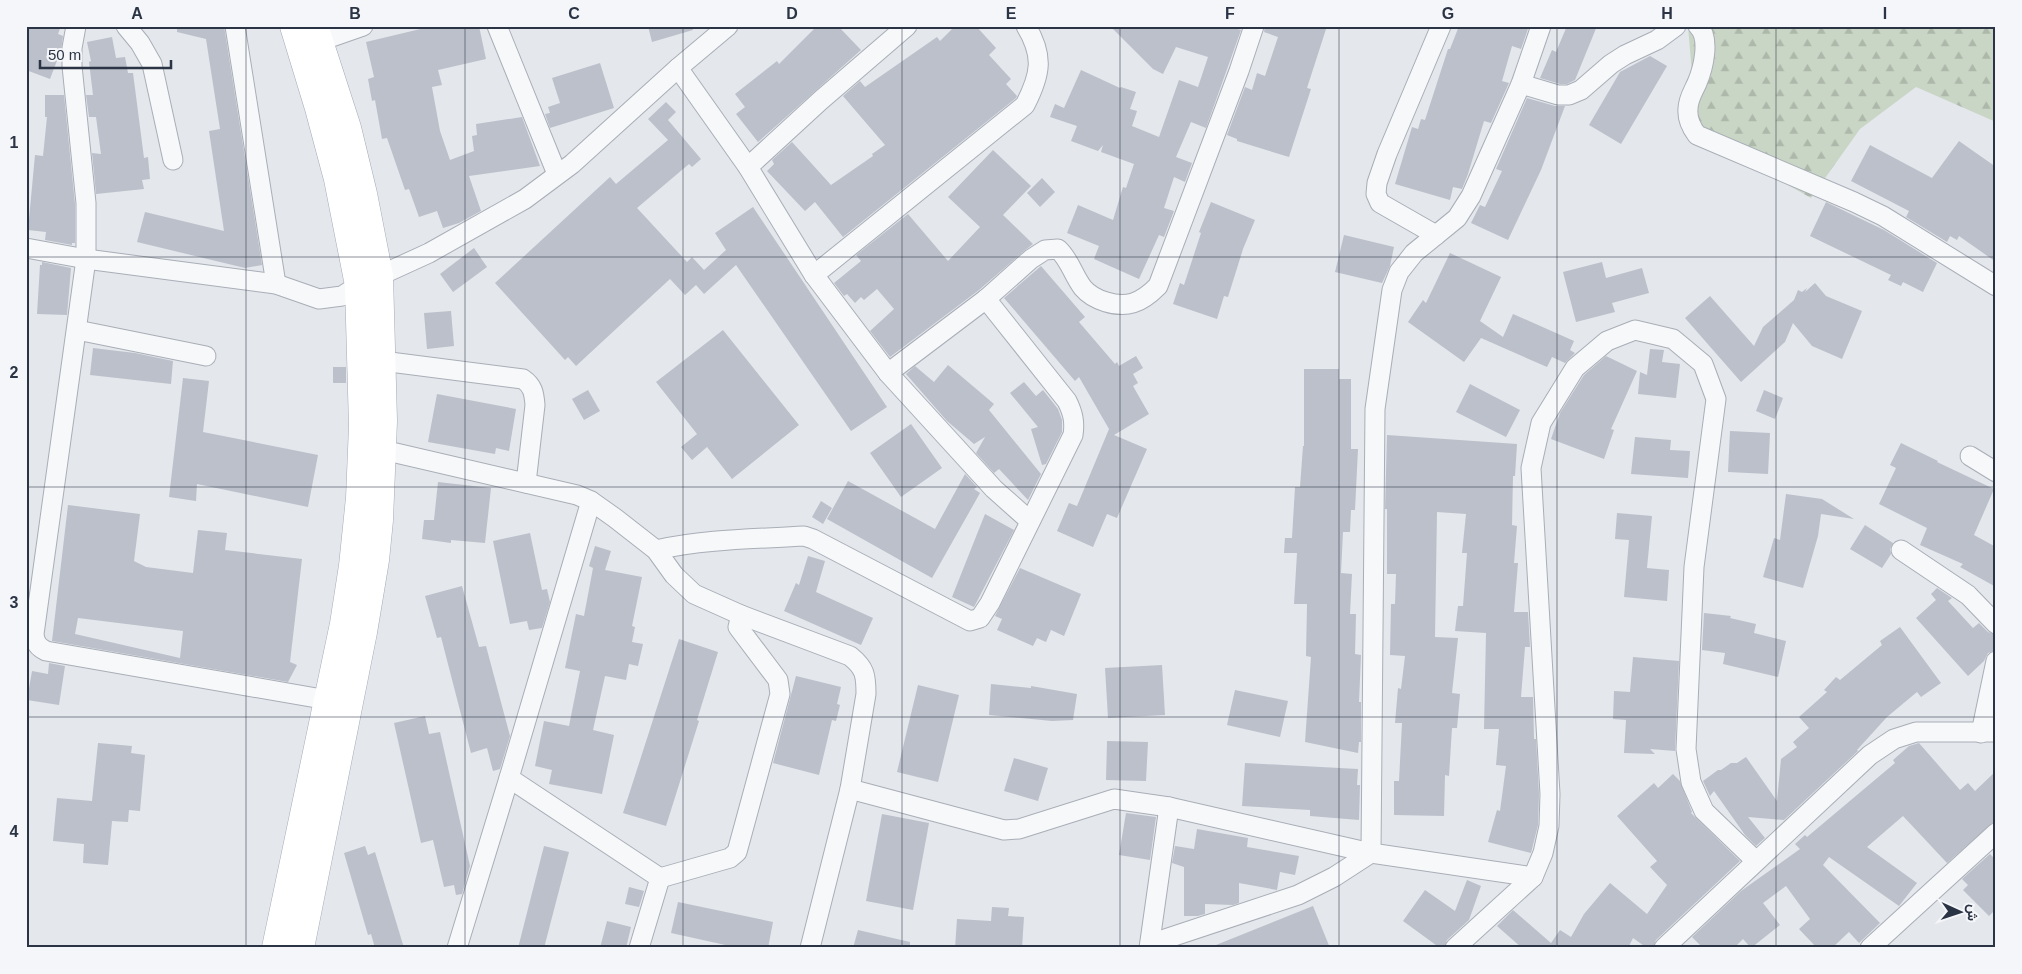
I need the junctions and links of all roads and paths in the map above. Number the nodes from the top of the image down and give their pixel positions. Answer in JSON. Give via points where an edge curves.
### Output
{"nodes":[{"id":1,"x":76,"y":26,"type":"edge"},
{"id":2,"x":126,"y":26,"type":"edge"},
{"id":3,"x":235,"y":26,"type":"edge"},
{"id":4,"x":294,"y":26,"type":"edge"},
{"id":5,"x":363,"y":26,"type":"edge"},
{"id":6,"x":497,"y":26,"type":"edge"},
{"id":7,"x":728,"y":26,"type":"edge"},
{"id":8,"x":907,"y":26,"type":"edge"},
{"id":9,"x":1026,"y":26,"type":"edge"},
{"id":10,"x":1254,"y":26,"type":"edge"},
{"id":11,"x":1441,"y":26,"type":"edge"},
{"id":12,"x":1541,"y":26,"type":"edge"},
{"id":13,"x":1676,"y":26,"type":"edge"},
{"id":14,"x":1698,"y":26,"type":"edge"},
{"id":15,"x":317,"y":34,"type":"edge"},
{"id":16,"x":678,"y":68,"type":"junction"},
{"id":17,"x":1521,"y":84,"type":"junction"},
{"id":18,"x":173,"y":160,"type":"dead end"},
{"id":19,"x":748,"y":167,"type":"junction"},
{"id":20,"x":557,"y":174,"type":"junction"},
{"id":21,"x":1436,"y":235,"type":"junction"},
{"id":22,"x":26,"y":248,"type":"edge"},
{"id":23,"x":86,"y":259,"type":"junction"},
{"id":24,"x":814,"y":275,"type":"junction"},
{"id":25,"x":369,"y":280,"type":"junction"},
{"id":26,"x":276,"y":284,"type":"junction"},
{"id":27,"x":1996,"y":286,"type":"edge"},
{"id":28,"x":986,"y":299,"type":"junction"},
{"id":29,"x":77,"y":330,"type":"junction"},
{"id":30,"x":206,"y":356,"type":"dead end"},
{"id":31,"x":382,"y":361,"type":"junction"},
{"id":32,"x":888,"y":373,"type":"junction"},
{"id":33,"x":372,"y":447,"type":"junction"},
{"id":34,"x":1970,"y":456,"type":"dead end"},
{"id":35,"x":1996,"y":472,"type":"edge"},
{"id":36,"x":526,"y":482,"type":"junction"},
{"id":37,"x":590,"y":501,"type":"junction"},
{"id":38,"x":1030,"y":520,"type":"junction"},
{"id":39,"x":656,"y":550,"type":"junction"},
{"id":40,"x":1901,"y":550,"type":"dead end"},
{"id":41,"x":740,"y":615,"type":"junction"},
{"id":42,"x":1996,"y":624,"type":"edge"},
{"id":43,"x":1996,"y":661,"type":"edge"},
{"id":44,"x":328,"y":700,"type":"junction"},
{"id":45,"x":1988,"y":732,"type":"edge"},
{"id":46,"x":509,"y":778,"type":"junction"},
{"id":47,"x":850,"y":789,"type":"junction"},
{"id":48,"x":1169,"y":808,"type":"junction"},
{"id":49,"x":1996,"y":833,"type":"edge"},
{"id":50,"x":1371,"y":853,"type":"junction"},
{"id":51,"x":1756,"y":861,"type":"junction"},
{"id":52,"x":1532,"y":877,"type":"junction"},
{"id":53,"x":660,"y":878,"type":"junction"},
{"id":54,"x":1150,"y":946,"type":"edge"},
{"id":55,"x":276,"y":948,"type":"edge"},
{"id":56,"x":300,"y":948,"type":"edge"},
{"id":57,"x":457,"y":948,"type":"edge"},
{"id":58,"x":639,"y":948,"type":"edge"},
{"id":59,"x":810,"y":948,"type":"edge"},
{"id":60,"x":1455,"y":948,"type":"edge"},
{"id":61,"x":1664,"y":948,"type":"edge"},
{"id":62,"x":1870,"y":948,"type":"edge"}],
"edges":[{"from":1,"to":23,"type":"street","via":[[72,66],[86,203]]},
{"from":2,"to":18,"type":"street","via":[[152,64]]},
{"from":3,"to":26,"type":"street"},
{"from":4,"to":25,"type":"main road"},
{"from":5,"to":15,"type":"street"},
{"from":6,"to":20,"type":"street"},
{"from":7,"to":16,"type":"street"},
{"from":8,"to":19,"type":"street"},
{"from":9,"to":24,"type":"street","via":[[1036,42],[1039,62],[1037,76],[1025,104]]},
{"from":10,"to":28,"type":"street","via":[[1158,286],[1147,297],[1131,304],[1106,302],[1084,288],[1066,256],[1052,248],[1031,259]]},
{"from":11,"to":21,"type":"street","via":[[1387,154],[1376,194],[1380,203]]},
{"from":12,"to":17,"type":"street"},
{"from":13,"to":17,"type":"street","via":[[1611,64],[1581,90],[1569,95]]},
{"from":14,"to":27,"type":"street","via":[[1704,37],[1704,49],[1700,74],[1687,111],[1690,126],[1697,135],[1883,216]]},
{"from":15,"to":25,"type":"main road","via":[[363,194]]},
{"from":16,"to":19,"type":"street"},
{"from":16,"to":20,"type":"street"},
{"from":17,"to":21,"type":"street","via":[[1470,196],[1457,218]]},
{"from":19,"to":24,"type":"street"},
{"from":20,"to":25,"type":"street","via":[[525,199],[429,253]]},
{"from":21,"to":50,"type":"street","via":[[1414,253],[1399,272],[1392,290],[1375,409]]},
{"from":22,"to":23,"type":"street"},
{"from":23,"to":26,"type":"street"},
{"from":23,"to":29,"type":"street"},
{"from":24,"to":32,"type":"street"},
{"from":25,"to":26,"type":"street","via":[[342,296],[319,299]]},
{"from":25,"to":31,"type":"main road"},
{"from":25,"to":33,"type":"main road"},
{"from":28,"to":32,"type":"street"},
{"from":28,"to":38,"type":"street","via":[[1067,401],[1072,412],[1073,435]]},
{"from":29,"to":30,"type":"street"},
{"from":29,"to":44,"type":"street","via":[[35,642],[46,651]]},
{"from":31,"to":33,"type":"main road"},
{"from":31,"to":36,"type":"street","via":[[523,380],[531,385],[535,404]]},
{"from":32,"to":38,"type":"street","via":[[994,489]]},
{"from":33,"to":36,"type":"street"},
{"from":33,"to":44,"type":"main road","via":[[360,498],[344,624]]},
{"from":33,"to":56,"type":"main road","via":[[379,520],[375,560]]},
{"from":34,"to":35,"type":"street"},
{"from":36,"to":37,"type":"street"},
{"from":37,"to":39,"type":"street"},
{"from":37,"to":46,"type":"street"},
{"from":38,"to":39,"type":"street","via":[[990,603],[980,618],[970,621],[813,538],[709,541]]},
{"from":39,"to":41,"type":"street","via":[[674,575],[694,594]]},
{"from":40,"to":42,"type":"street","via":[[1968,594]]},
{"from":41,"to":47,"type":"street","via":[[850,656],[860,664],[866,678],[866,694]]},
{"from":41,"to":53,"type":"street","via":[[738,627],[778,680],[780,694],[737,852],[730,858]]},
{"from":43,"to":45,"type":"street"},
{"from":44,"to":55,"type":"main road"},
{"from":45,"to":51,"type":"street","via":[[1916,732],[1894,740],[1870,755]]},
{"from":46,"to":53,"type":"street"},
{"from":46,"to":57,"type":"street"},
{"from":47,"to":48,"type":"street","via":[[1004,830],[1019,829],[1114,799]]},
{"from":47,"to":59,"type":"street"},
{"from":48,"to":50,"type":"street"},
{"from":48,"to":54,"type":"street"},
{"from":49,"to":62,"type":"street"},
{"from":50,"to":52,"type":"street"},
{"from":50,"to":54,"type":"street","via":[[1298,895]]},
{"from":51,"to":52,"type":"street","via":[[1704,811],[1691,782],[1686,749],[1694,567],[1716,399],[1703,364],[1672,339],[1635,330],[1606,341],[1575,368],[1541,423],[1531,468],[1550,794],[1549,826],[1543,853]]},
{"from":51,"to":61,"type":"street"},
{"from":52,"to":60,"type":"street"},
{"from":53,"to":58,"type":"street"}]}
